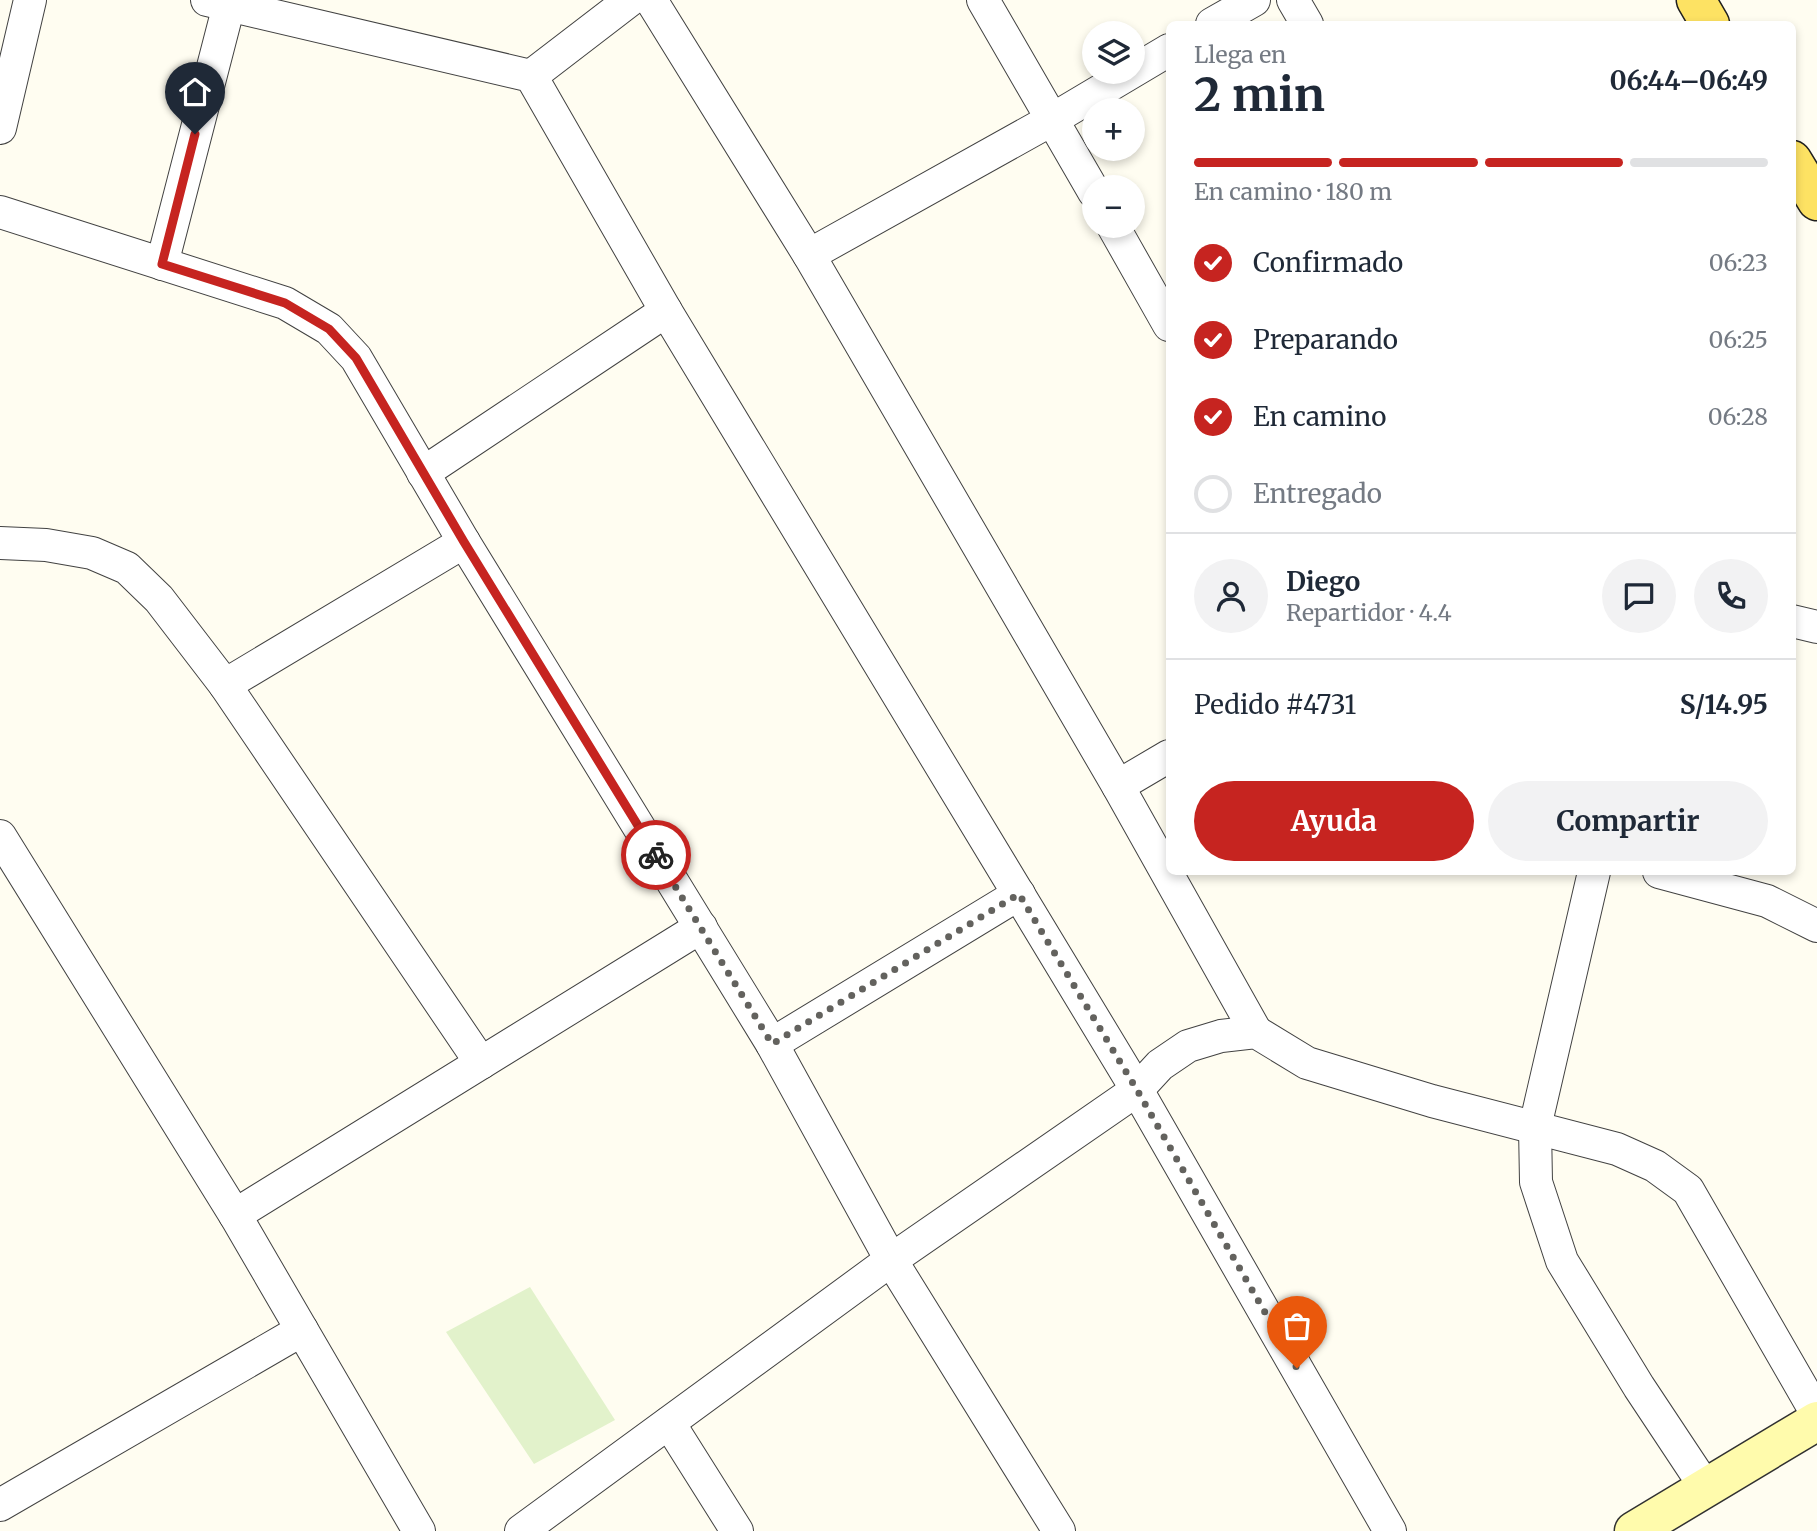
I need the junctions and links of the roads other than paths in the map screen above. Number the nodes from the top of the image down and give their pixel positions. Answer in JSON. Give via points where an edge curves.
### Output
{"nodes":[{"id":1,"x":30,"y":0,"type":"edge"},
{"id":2,"x":630,"y":0,"type":"edge"},
{"id":3,"x":651,"y":0,"type":"edge"},
{"id":4,"x":983,"y":0,"type":"edge"},
{"id":5,"x":1254,"y":0,"type":"edge"},
{"id":6,"x":1293,"y":0,"type":"edge"},
{"id":7,"x":1696,"y":0,"type":"edge"},
{"id":8,"x":218,"y":3,"type":"edge"},
{"id":9,"x":1217,"y":21,"type":"edge"},
{"id":10,"x":1305,"y":21,"type":"edge"},
{"id":11,"x":1708,"y":21,"type":"edge"},
{"id":12,"x":1166,"y":52,"type":"edge"},
{"id":13,"x":531,"y":76,"type":"junction"},
{"id":14,"x":1053,"y":119,"type":"junction"},
{"id":15,"x":0,"y":128,"type":"edge"},
{"id":16,"x":1796,"y":167,"type":"edge"},
{"id":17,"x":1084,"y":175,"type":"edge"},
{"id":18,"x":1817,"y":201,"type":"edge"},
{"id":19,"x":0,"y":212,"type":"edge"},
{"id":20,"x":1120,"y":238,"type":"edge"},
{"id":21,"x":809,"y":255,"type":"junction"},
{"id":22,"x":162,"y":264,"type":"junction"},
{"id":23,"x":666,"y":311,"type":"junction"},
{"id":24,"x":1166,"y":320,"type":"edge"},
{"id":25,"x":423,"y":472,"type":"junction"},
{"id":26,"x":464,"y":542,"type":"junction"},
{"id":27,"x":0,"y":543,"type":"edge"},
{"id":28,"x":1796,"y":622,"type":"edge"},
{"id":29,"x":1817,"y":627,"type":"edge"},
{"id":30,"x":225,"y":685,"type":"junction"},
{"id":31,"x":1166,"y":759,"type":"edge"},
{"id":32,"x":1118,"y":786,"type":"junction"},
{"id":33,"x":0,"y":836,"type":"edge"},
{"id":34,"x":1166,"y":872,"type":"edge"},
{"id":35,"x":1168,"y":875,"type":"edge"},
{"id":36,"x":1593,"y":875,"type":"edge"},
{"id":37,"x":1670,"y":875,"type":"edge"},
{"id":38,"x":1019,"y":894,"type":"junction"},
{"id":39,"x":1817,"y":926,"type":"edge"},
{"id":40,"x":701,"y":927,"type":"junction"},
{"id":41,"x":1256,"y":1032,"type":"junction"},
{"id":42,"x":772,"y":1044,"type":"junction"},
{"id":43,"x":481,"y":1063,"type":"junction"},
{"id":44,"x":1137,"y":1090,"type":"junction"},
{"id":45,"x":1535,"y":1126,"type":"junction"},
{"id":46,"x":235,"y":1215,"type":"junction"},
{"id":47,"x":891,"y":1260,"type":"junction"},
{"id":48,"x":302,"y":1331,"type":"junction"},
{"id":49,"x":1817,"y":1414,"type":"edge"},
{"id":50,"x":1817,"y":1421,"type":"edge"},
{"id":51,"x":669,"y":1423,"type":"junction"},
{"id":52,"x":1706,"y":1488,"type":"junction"},
{"id":53,"x":0,"y":1505,"type":"edge"},
{"id":54,"x":419,"y":1531,"type":"edge"},
{"id":55,"x":521,"y":1531,"type":"edge"},
{"id":56,"x":737,"y":1531,"type":"edge"},
{"id":57,"x":1059,"y":1531,"type":"edge"},
{"id":58,"x":1390,"y":1531,"type":"edge"},
{"id":59,"x":1634,"y":1531,"type":"edge"}],
"edges":[{"from":1,"to":15,"type":"street"},
{"from":2,"to":13,"type":"street"},
{"from":3,"to":21,"type":"street"},
{"from":4,"to":14,"type":"street"},
{"from":5,"to":9,"type":"street"},
{"from":6,"to":10,"type":"street"},
{"from":7,"to":11,"type":"main road"},
{"from":8,"to":13,"type":"street"},
{"from":8,"to":22,"type":"street"},
{"from":12,"to":14,"type":"street"},
{"from":13,"to":23,"type":"street"},
{"from":14,"to":17,"type":"street"},
{"from":14,"to":21,"type":"street"},
{"from":16,"to":18,"type":"main road"},
{"from":19,"to":22,"type":"street"},
{"from":20,"to":24,"type":"street"},
{"from":21,"to":32,"type":"street"},
{"from":22,"to":25,"type":"street","via":[[285,303],[329,329],[356,358]]},
{"from":23,"to":25,"type":"street"},
{"from":23,"to":38,"type":"street"},
{"from":25,"to":26,"type":"street"},
{"from":26,"to":30,"type":"street"},
{"from":26,"to":40,"type":"street"},
{"from":27,"to":30,"type":"street","via":[[92,553],[127,568],[159,599]]},
{"from":28,"to":29,"type":"street"},
{"from":30,"to":43,"type":"street"},
{"from":31,"to":32,"type":"street"},
{"from":32,"to":34,"type":"street"},
{"from":33,"to":46,"type":"street"},
{"from":35,"to":41,"type":"street"},
{"from":36,"to":45,"type":"street"},
{"from":37,"to":39,"type":"street","via":[[1767,901]]},
{"from":38,"to":42,"type":"street"},
{"from":38,"to":44,"type":"street"},
{"from":40,"to":42,"type":"street"},
{"from":40,"to":43,"type":"street"},
{"from":41,"to":44,"type":"street","via":[[1188,1046],[1160,1065]]},
{"from":41,"to":45,"type":"street","via":[[1307,1063]]},
{"from":42,"to":47,"type":"street"},
{"from":43,"to":46,"type":"street"},
{"from":44,"to":47,"type":"street"},
{"from":44,"to":58,"type":"street"},
{"from":45,"to":49,"type":"street","via":[[1617,1149],[1655,1166],[1688,1190]]},
{"from":45,"to":52,"type":"street","via":[[1536,1182],[1562,1261]]},
{"from":46,"to":48,"type":"street"},
{"from":47,"to":51,"type":"street"},
{"from":47,"to":57,"type":"street"},
{"from":48,"to":53,"type":"street"},
{"from":48,"to":54,"type":"street"},
{"from":50,"to":52,"type":"main road"},
{"from":51,"to":55,"type":"street"},
{"from":51,"to":56,"type":"street"},
{"from":52,"to":59,"type":"main road"}]}
